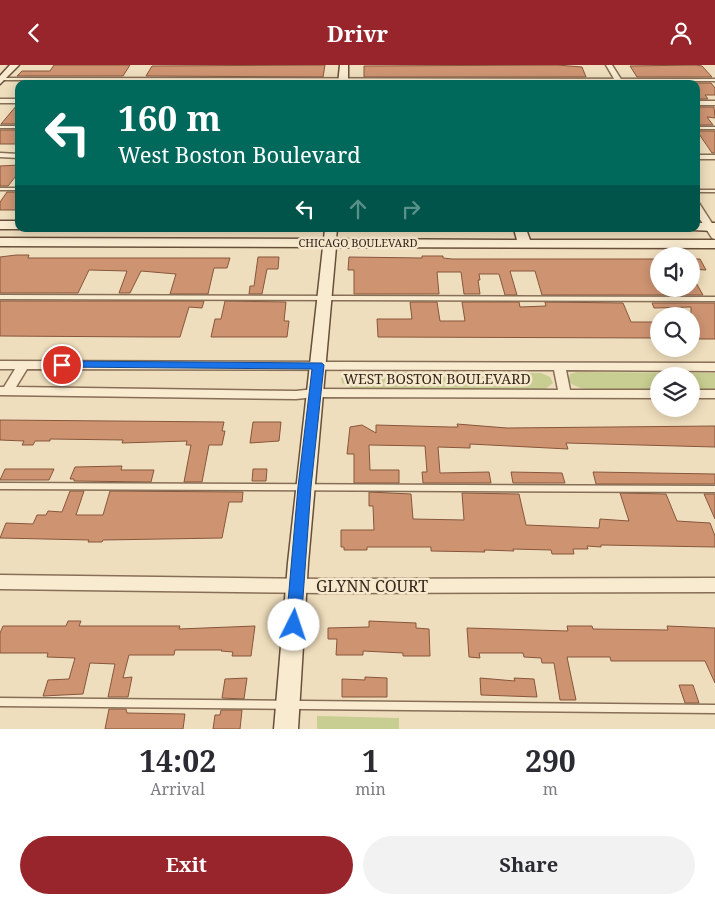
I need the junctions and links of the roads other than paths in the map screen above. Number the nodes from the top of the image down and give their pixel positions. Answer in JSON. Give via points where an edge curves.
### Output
{"nodes":[{"id":1,"x":15,"y":65,"type":"edge"},
{"id":2,"x":344,"y":65,"type":"edge"},
{"id":3,"x":609,"y":65,"type":"edge"},
{"id":4,"x":1,"y":80,"type":"edge"},
{"id":5,"x":15,"y":80,"type":"edge"},
{"id":6,"x":343,"y":80,"type":"edge"},
{"id":7,"x":619,"y":80,"type":"edge"},
{"id":8,"x":700,"y":80,"type":"edge"},
{"id":9,"x":715,"y":80,"type":"edge"},
{"id":10,"x":0,"y":101,"type":"edge"},
{"id":11,"x":15,"y":101,"type":"edge"},
{"id":12,"x":700,"y":103,"type":"edge"},
{"id":13,"x":715,"y":103,"type":"edge"},
{"id":14,"x":0,"y":127,"type":"edge"},
{"id":15,"x":15,"y":127,"type":"edge"},
{"id":16,"x":700,"y":128,"type":"edge"},
{"id":17,"x":715,"y":129,"type":"edge"},
{"id":18,"x":0,"y":155,"type":"edge"},
{"id":19,"x":15,"y":155,"type":"edge"},
{"id":20,"x":700,"y":157,"type":"edge"},
{"id":21,"x":715,"y":157,"type":"edge"},
{"id":22,"x":0,"y":189,"type":"edge"},
{"id":23,"x":15,"y":189,"type":"edge"},
{"id":24,"x":700,"y":191,"type":"edge"},
{"id":25,"x":715,"y":191,"type":"edge"},
{"id":26,"x":700,"y":211,"type":"edge"},
{"id":27,"x":0,"y":225,"type":"edge"},
{"id":28,"x":15,"y":225,"type":"edge"},
{"id":29,"x":700,"y":228,"type":"edge"},
{"id":30,"x":713,"y":230,"type":"edge"},
{"id":31,"x":91,"y":232,"type":"edge"},
{"id":32,"x":521,"y":232,"type":"edge"},
{"id":33,"x":330,"y":236,"type":"edge"},
{"id":34,"x":0,"y":242,"type":"edge"},
{"id":35,"x":86,"y":242,"type":"junction"},
{"id":36,"x":525,"y":244,"type":"junction"},
{"id":37,"x":715,"y":244,"type":"edge"},
{"id":38,"x":0,"y":297,"type":"edge"},
{"id":39,"x":323,"y":299,"type":"junction"},
{"id":40,"x":715,"y":299,"type":"edge"},
{"id":41,"x":0,"y":365,"type":"edge"},
{"id":42,"x":22,"y":365,"type":"junction"},
{"id":43,"x":318,"y":365,"type":"junction"},
{"id":44,"x":559,"y":367,"type":"junction"},
{"id":45,"x":715,"y":367,"type":"edge"},
{"id":46,"x":4,"y":391,"type":"edge"},
{"id":47,"x":314,"y":393,"type":"junction"},
{"id":48,"x":565,"y":394,"type":"junction"},
{"id":49,"x":650,"y":394,"type":"edge"},
{"id":50,"x":700,"y":394,"type":"edge"},
{"id":51,"x":715,"y":395,"type":"edge"},
{"id":52,"x":0,"y":486,"type":"edge"},
{"id":53,"x":305,"y":487,"type":"junction"},
{"id":54,"x":715,"y":489,"type":"edge"},
{"id":55,"x":0,"y":582,"type":"edge"},
{"id":56,"x":296,"y":585,"type":"junction"},
{"id":57,"x":715,"y":585,"type":"edge"},
{"id":58,"x":0,"y":702,"type":"edge"},
{"id":59,"x":287,"y":704,"type":"junction"},
{"id":60,"x":715,"y":709,"type":"edge"},
{"id":61,"x":286,"y":729,"type":"edge"}],
"edges":[{"from":1,"to":4,"type":"street"},
{"from":2,"to":6,"type":"street"},
{"from":3,"to":7,"type":"street"},
{"from":4,"to":5,"type":"lane"},
{"from":8,"to":9,"type":"lane"},
{"from":10,"to":11,"type":"street"},
{"from":12,"to":13,"type":"street"},
{"from":14,"to":15,"type":"lane"},
{"from":16,"to":17,"type":"lane"},
{"from":18,"to":19,"type":"street"},
{"from":20,"to":21,"type":"street"},
{"from":22,"to":23,"type":"lane"},
{"from":24,"to":25,"type":"lane"},
{"from":26,"to":30,"type":"street"},
{"from":27,"to":28,"type":"street"},
{"from":29,"to":30,"type":"street"},
{"from":31,"to":35,"type":"street"},
{"from":32,"to":36,"type":"street"},
{"from":33,"to":35,"type":"street","name":"CHICAGO BOULEVARD"},
{"from":33,"to":36,"type":"street","name":"CHICAGO BOULEVARD"},
{"from":33,"to":39,"type":"street"},
{"from":34,"to":35,"type":"street","name":"CHICAGO BOULEVARD"},
{"from":36,"to":37,"type":"street","name":"CHICAGO BOULEVARD"},
{"from":38,"to":39,"type":"lane"},
{"from":39,"to":40,"type":"lane"},
{"from":39,"to":43,"type":"street"},
{"from":41,"to":42,"type":"street","name":"WEST BOSTON BOULEVARD"},
{"from":42,"to":43,"type":"street","name":"WEST BOSTON BOULEVARD"},
{"from":42,"to":46,"type":"street","name":"WEST BOSTON BOULEVARD"},
{"from":43,"to":44,"type":"street","name":"WEST BOSTON BOULEVARD"},
{"from":43,"to":47,"type":"street"},
{"from":44,"to":45,"type":"street","name":"WEST BOSTON BOULEVARD"},
{"from":44,"to":48,"type":"street"},
{"from":46,"to":47,"type":"street","name":"WEST BOSTON BOULEVARD"},
{"from":47,"to":48,"type":"street","name":"WEST BOSTON BOULEVARD"},
{"from":47,"to":53,"type":"street"},
{"from":48,"to":49,"type":"street","name":"WEST BOSTON BOULEVARD"},
{"from":50,"to":51,"type":"street"},
{"from":52,"to":53,"type":"lane"},
{"from":53,"to":54,"type":"lane"},
{"from":53,"to":56,"type":"street"},
{"from":55,"to":56,"type":"street","name":"GLYNN COURT"},
{"from":56,"to":57,"type":"street","name":"GLYNN COURT"},
{"from":56,"to":59,"type":"street"},
{"from":58,"to":59,"type":"lane"},
{"from":59,"to":60,"type":"lane"},
{"from":59,"to":61,"type":"street"}]}
